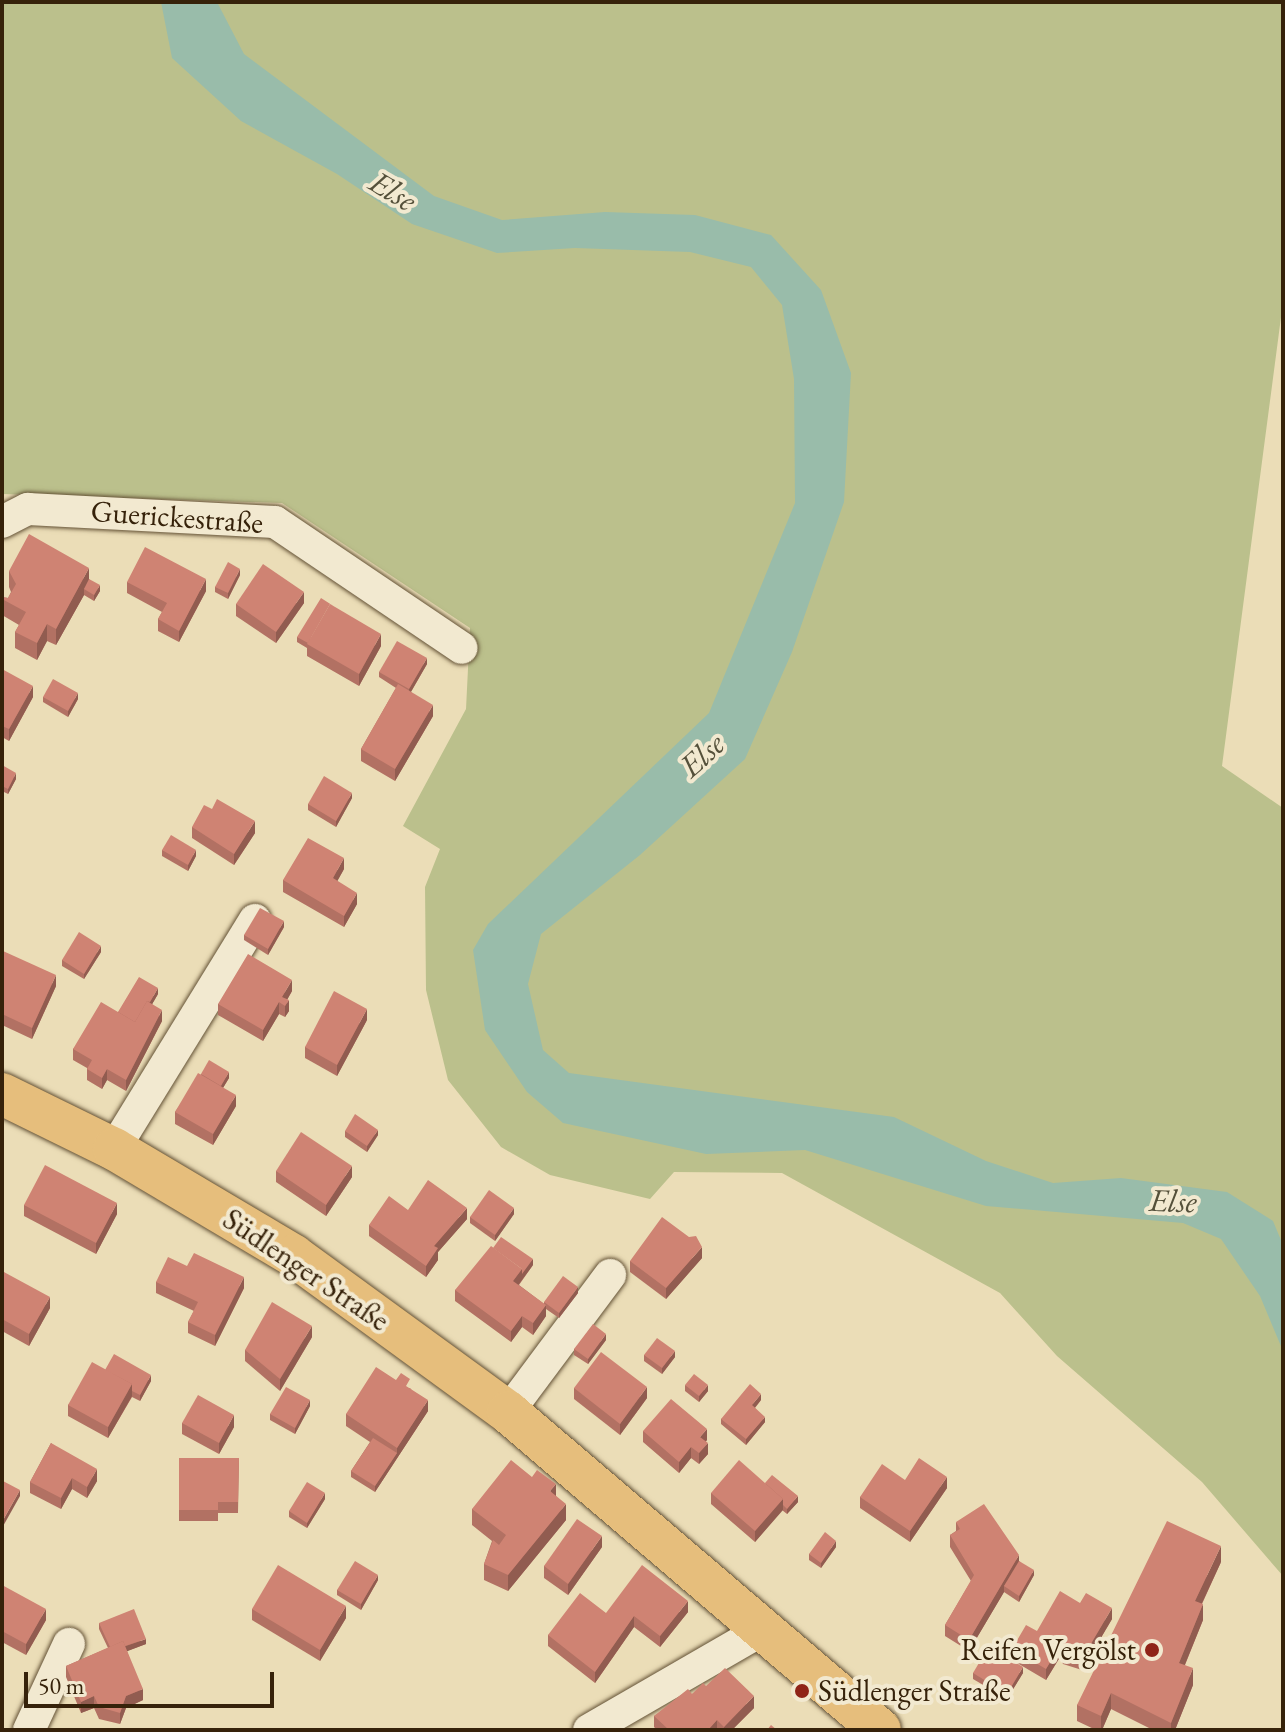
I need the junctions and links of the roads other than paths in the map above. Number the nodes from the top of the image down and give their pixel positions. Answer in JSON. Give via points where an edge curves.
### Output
{"nodes":[{"id":1,"x":2,"y":522,"type":"edge"},
{"id":2,"x":462,"y":648,"type":"dead end"},
{"id":3,"x":255,"y":920,"type":"edge"},
{"id":4,"x":2,"y":1094,"type":"edge"},
{"id":5,"x":114,"y":1149,"type":"junction"},
{"id":6,"x":610,"y":1275,"type":"dead end"},
{"id":7,"x":508,"y":1412,"type":"junction"},
{"id":8,"x":762,"y":1630,"type":"junction"},
{"id":9,"x":69,"y":1644,"type":"dead end"},
{"id":10,"x":610,"y":1725,"type":"edge"},
{"id":11,"x":29,"y":1730,"type":"edge"},
{"id":12,"x":880,"y":1730,"type":"edge"}],
"edges":[{"from":1,"to":2,"type":"street","name":"Guerickestraße","via":[[28,509],[275,522]]},
{"from":3,"to":5,"type":"street"},
{"from":4,"to":5,"type":"main road","name":"Südlenger Straße"},
{"from":5,"to":7,"type":"main road","name":"Südlenger Straße","via":[[294,1256]]},
{"from":6,"to":7,"type":"street"},
{"from":7,"to":8,"type":"main road","name":"Südlenger Straße"},
{"from":8,"to":10,"type":"street"},
{"from":8,"to":12,"type":"main road","name":"Südlenger Straße"},
{"from":9,"to":11,"type":"street"}]}
